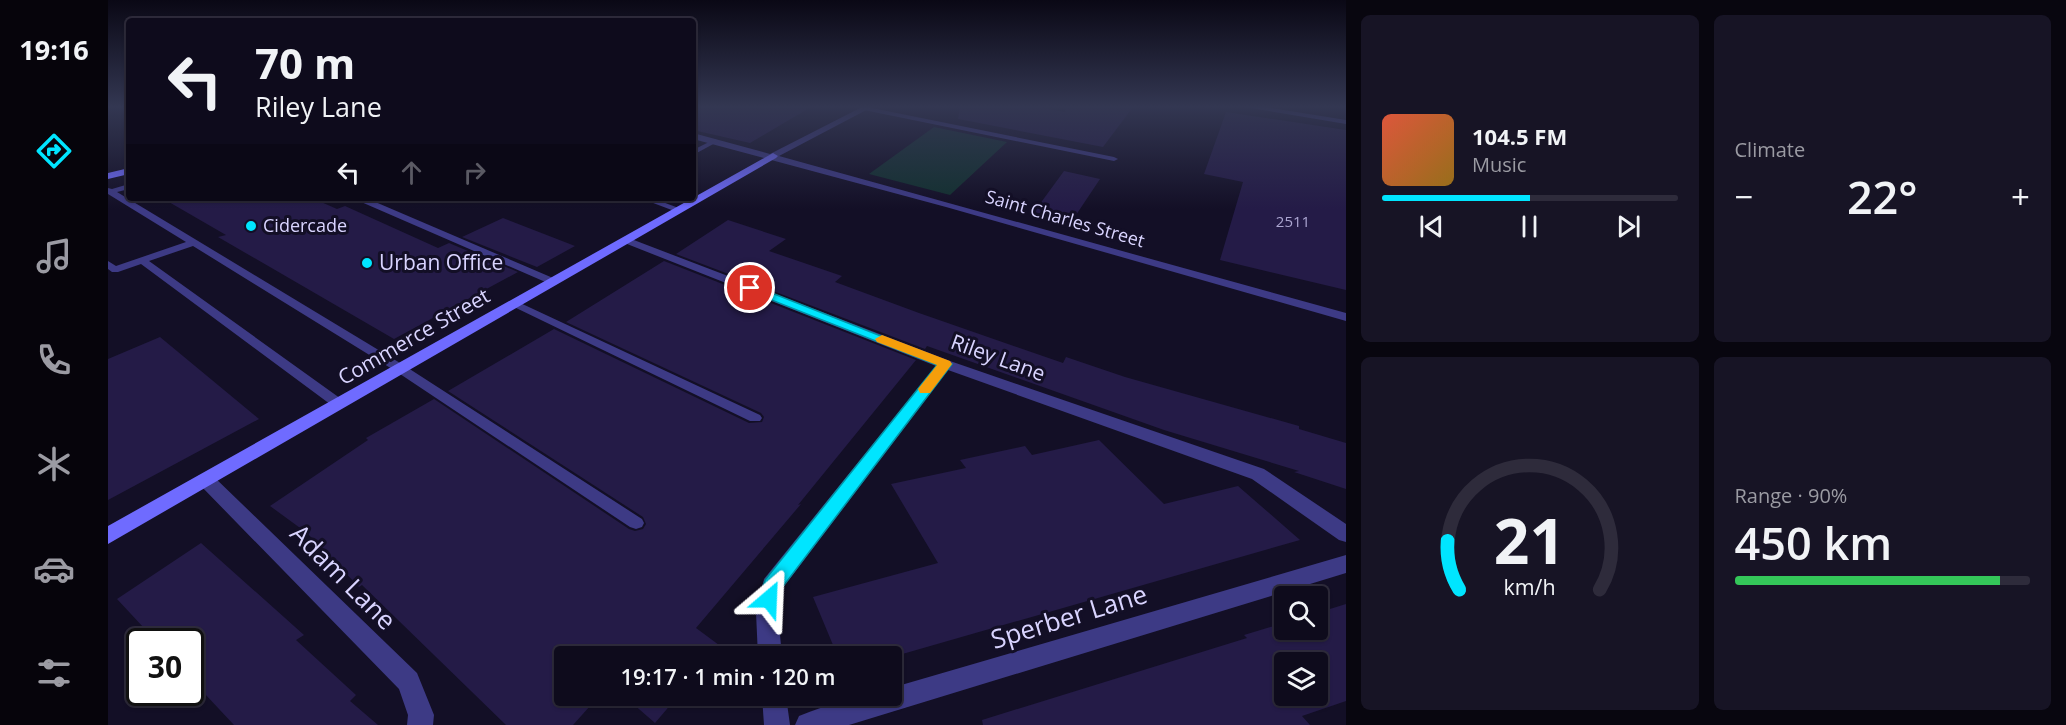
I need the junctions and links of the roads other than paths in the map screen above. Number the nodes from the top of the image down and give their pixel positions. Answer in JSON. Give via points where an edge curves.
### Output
{"nodes":[{"id":1,"x":715,"y":141,"type":"joint"},
{"id":2,"x":803,"y":141,"type":"edge"},
{"id":3,"x":1026,"y":141,"type":"edge"},
{"id":4,"x":696,"y":151,"type":"edge"},
{"id":5,"x":773,"y":156,"type":"junction"},
{"id":6,"x":1114,"y":159,"type":"dead end"},
{"id":7,"x":126,"y":172,"type":"edge"},
{"id":8,"x":108,"y":176,"type":"edge"},
{"id":9,"x":126,"y":187,"type":"edge"},
{"id":10,"x":109,"y":191,"type":"edge"},
{"id":11,"x":364,"y":201,"type":"edge"},
{"id":12,"x":653,"y":201,"type":"edge"},
{"id":13,"x":696,"y":201,"type":"edge"},
{"id":14,"x":696,"y":201,"type":"edge"},
{"id":15,"x":680,"y":210,"type":"junction"},
{"id":16,"x":626,"y":240,"type":"junction"},
{"id":17,"x":195,"y":242,"type":"junction"},
{"id":18,"x":141,"y":260,"type":"junction"},
{"id":19,"x":111,"y":267,"type":"edge"},
{"id":20,"x":554,"y":281,"type":"junction"},
{"id":21,"x":516,"y":304,"type":"junction"},
{"id":22,"x":1346,"y":317,"type":"edge"},
{"id":23,"x":945,"y":364,"type":"junction"},
{"id":24,"x":401,"y":369,"type":"junction"},
{"id":25,"x":339,"y":404,"type":"junction"},
{"id":26,"x":755,"y":418,"type":"dead end"},
{"id":27,"x":206,"y":480,"type":"junction"},
{"id":28,"x":636,"y":523,"type":"dead end"},
{"id":29,"x":1346,"y":534,"type":"edge"},
{"id":30,"x":108,"y":536,"type":"edge"},
{"id":31,"x":1346,"y":564,"type":"edge"},
{"id":32,"x":769,"y":646,"type":"edge"},
{"id":33,"x":775,"y":706,"type":"edge"},
{"id":34,"x":420,"y":725,"type":"edge"},
{"id":35,"x":777,"y":725,"type":"edge"},
{"id":36,"x":808,"y":725,"type":"edge"}],
"edges":[{"from":1,"to":4,"type":"lane"},
{"from":1,"to":5,"type":"street","name":"Saint Charles Street"},
{"from":2,"to":5,"type":"street","name":"Commerce Street"},
{"from":3,"to":6,"type":"lane"},
{"from":5,"to":13,"type":"street","name":"Commerce Street"},
{"from":5,"to":22,"type":"street","name":"Saint Charles Street"},
{"from":7,"to":8,"type":"street"},
{"from":9,"to":10,"type":"lane"},
{"from":10,"to":17,"type":"lane"},
{"from":11,"to":20,"type":"street"},
{"from":12,"to":15,"type":"lane"},
{"from":14,"to":15,"type":"street","name":"Commerce Street"},
{"from":15,"to":16,"type":"street","name":"Commerce Street"},
{"from":16,"to":20,"type":"street","name":"Commerce Street"},
{"from":16,"to":23,"type":"street","name":"Riley Lane"},
{"from":17,"to":18,"type":"lane"},
{"from":17,"to":24,"type":"lane"},
{"from":18,"to":19,"type":"lane"},
{"from":18,"to":25,"type":"lane"},
{"from":20,"to":21,"type":"street","name":"Commerce Street"},
{"from":21,"to":24,"type":"street","name":"Commerce Street"},
{"from":21,"to":26,"type":"lane"},
{"from":23,"to":29,"type":"street","name":"Riley Lane","via":[[1258,474]]},
{"from":23,"to":32,"type":"street","via":[[772,586],[767,612]]},
{"from":24,"to":25,"type":"street","name":"Commerce Street"},
{"from":24,"to":28,"type":"lane"},
{"from":25,"to":27,"type":"street","name":"Commerce Street"},
{"from":27,"to":30,"type":"street","name":"Commerce Street"},
{"from":27,"to":34,"type":"street","name":"Adam Lane","via":[[408,681],[421,715]]},
{"from":31,"to":36,"type":"street","name":"Sperber Lane"},
{"from":33,"to":35,"type":"street"}]}
